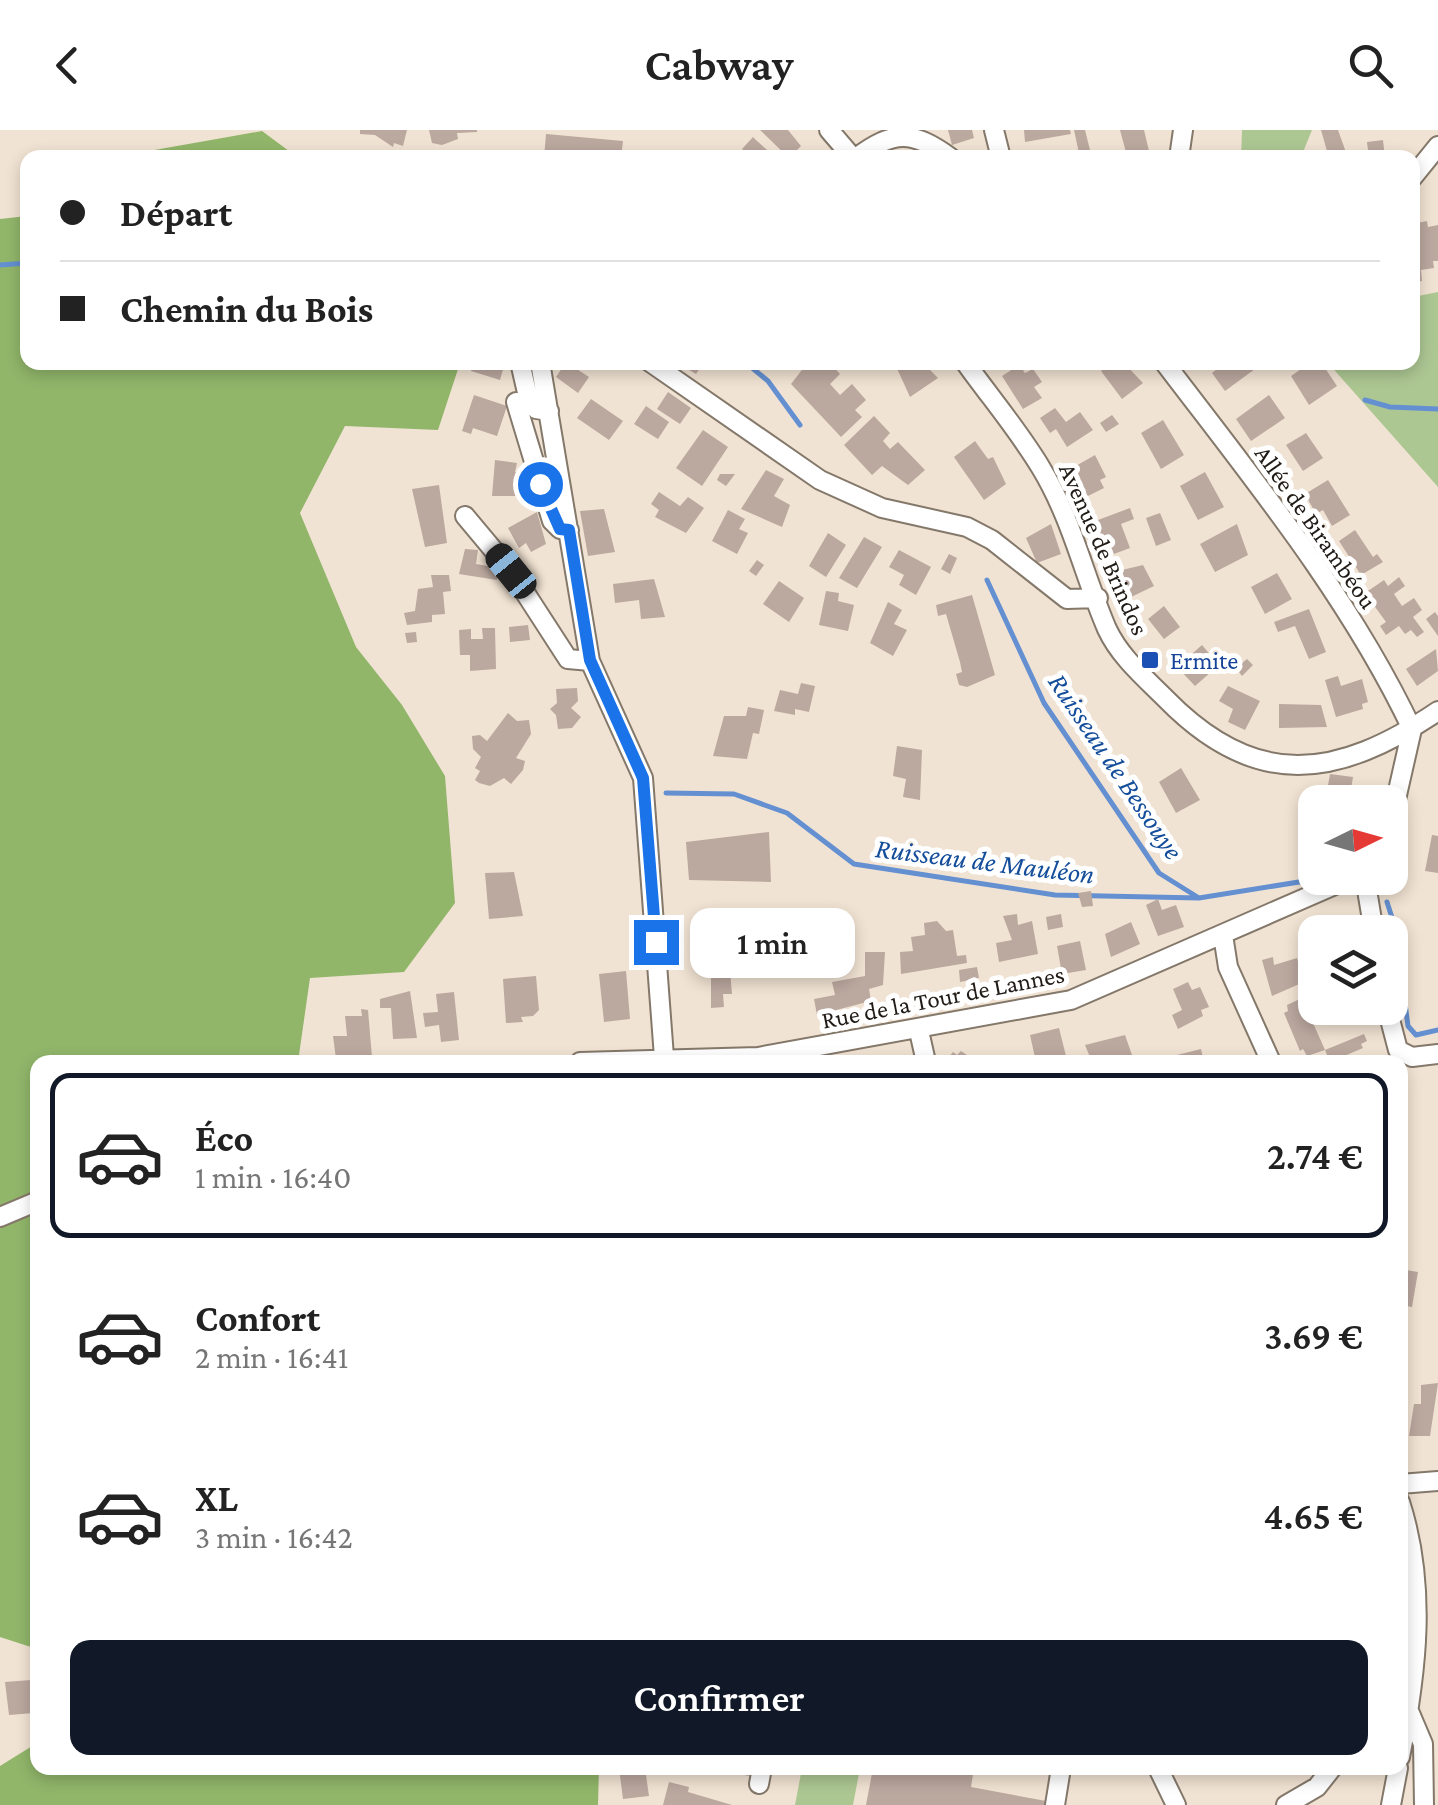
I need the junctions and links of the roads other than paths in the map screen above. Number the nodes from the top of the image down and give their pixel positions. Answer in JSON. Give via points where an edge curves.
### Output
{"nodes":[{"id":1,"x":829,"y":130,"type":"edge"},
{"id":2,"x":1438,"y":146,"type":"edge"},
{"id":3,"x":848,"y":150,"type":"edge"},
{"id":4,"x":863,"y":150,"type":"edge"},
{"id":5,"x":940,"y":150,"type":"edge"},
{"id":6,"x":1420,"y":168,"type":"edge"},
{"id":7,"x":522,"y":370,"type":"edge"},
{"id":8,"x":541,"y":370,"type":"edge"},
{"id":9,"x":662,"y":370,"type":"edge"},
{"id":10,"x":971,"y":370,"type":"edge"},
{"id":11,"x":1170,"y":370,"type":"edge"},
{"id":12,"x":516,"y":402,"type":"dead end"},
{"id":13,"x":549,"y":411,"type":"junction"},
{"id":14,"x":465,"y":516,"type":"dead end"},
{"id":15,"x":569,"y":530,"type":"junction"},
{"id":16,"x":1098,"y":598,"type":"junction"},
{"id":17,"x":590,"y":660,"type":"junction"},
{"id":18,"x":1438,"y":711,"type":"edge"},
{"id":19,"x":1412,"y":729,"type":"junction"},
{"id":20,"x":1401,"y":785,"type":"edge"},
{"id":21,"x":1313,"y":895,"type":"edge"},
{"id":22,"x":1223,"y":935,"type":"junction"},
{"id":23,"x":1391,"y":1025,"type":"edge"},
{"id":24,"x":919,"y":1030,"type":"junction"},
{"id":25,"x":1438,"y":1054,"type":"edge"},
{"id":26,"x":664,"y":1055,"type":"edge"},
{"id":27,"x":785,"y":1055,"type":"edge"},
{"id":28,"x":924,"y":1055,"type":"edge"},
{"id":29,"x":1268,"y":1055,"type":"edge"},
{"id":30,"x":30,"y":1204,"type":"edge"},
{"id":31,"x":0,"y":1217,"type":"edge"},
{"id":32,"x":1438,"y":1481,"type":"edge"},
{"id":33,"x":1408,"y":1483,"type":"edge"},
{"id":34,"x":1408,"y":1528,"type":"edge"},
{"id":35,"x":1408,"y":1690,"type":"edge"},
{"id":36,"x":1408,"y":1722,"type":"edge"},
{"id":37,"x":1060,"y":1775,"type":"edge"},
{"id":38,"x":1161,"y":1775,"type":"edge"},
{"id":39,"x":1326,"y":1775,"type":"edge"},
{"id":40,"x":1396,"y":1775,"type":"edge"},
{"id":41,"x":1054,"y":1805,"type":"edge"},
{"id":42,"x":1176,"y":1805,"type":"edge"},
{"id":43,"x":1286,"y":1805,"type":"edge"},
{"id":44,"x":1390,"y":1805,"type":"edge"},
{"id":45,"x":1424,"y":1805,"type":"edge"}],
"edges":[{"from":1,"to":3,"type":"street"},
{"from":2,"to":6,"type":"street"},
{"from":4,"to":5,"type":"street","via":[[897,132],[918,134]]},
{"from":7,"to":13,"type":"street","via":[[528,397],[536,409]]},
{"from":8,"to":13,"type":"street"},
{"from":9,"to":16,"type":"street","via":[[820,480],[882,508],[967,527],[1066,600]]},
{"from":10,"to":16,"type":"street","name":"Avenue de Brindos","via":[[1040,467]]},
{"from":11,"to":19,"type":"street","name":"Allée de Birambéou","via":[[1362,637]]},
{"from":12,"to":15,"type":"street","via":[[552,521]]},
{"from":13,"to":15,"type":"street"},
{"from":14,"to":17,"type":"street","via":[[511,571],[568,659]]},
{"from":15,"to":17,"type":"street"},
{"from":16,"to":19,"type":"street","name":"Avenue de Brindos","via":[[1108,630],[1137,670],[1187,721],[1245,757],[1314,764],[1352,756]]},
{"from":17,"to":26,"type":"street","via":[[643,778]]},
{"from":18,"to":19,"type":"street","name":"Avenue de Brindos"},
{"from":19,"to":20,"type":"street"},
{"from":21,"to":22,"type":"street","name":"Rue de la Tour de Lannes"},
{"from":22,"to":24,"type":"street","name":"Rue de la Tour de Lannes","via":[[1071,1000]]},
{"from":22,"to":29,"type":"street","via":[[1228,967]]},
{"from":23,"to":25,"type":"street","via":[[1398,1050],[1412,1057]]},
{"from":24,"to":27,"type":"street","name":"Rue de la Tour de Lannes"},
{"from":24,"to":28,"type":"street"},
{"from":30,"to":31,"type":"street"},
{"from":32,"to":33,"type":"street"},
{"from":34,"to":35,"type":"street","via":[[1418,1596]]},
{"from":36,"to":45,"type":"street","via":[[1424,1744]]},
{"from":37,"to":41,"type":"street"},
{"from":38,"to":42,"type":"street"},
{"from":39,"to":43,"type":"street"},
{"from":40,"to":44,"type":"street"}]}
